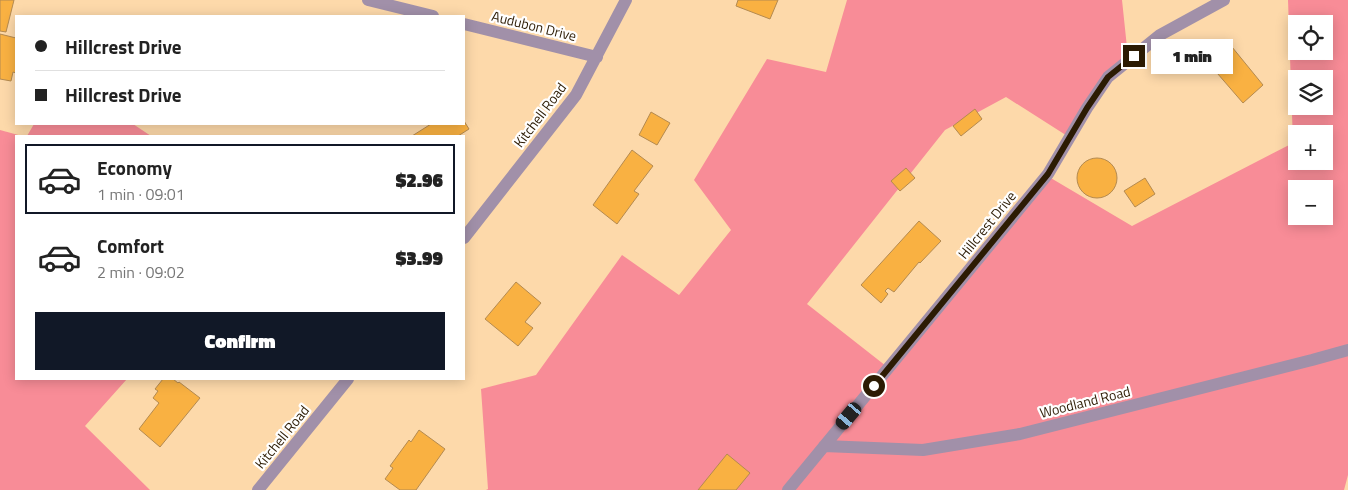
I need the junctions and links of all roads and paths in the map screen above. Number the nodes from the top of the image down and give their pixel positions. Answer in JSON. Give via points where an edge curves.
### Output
{"nodes":[{"id":1,"x":368,"y":0,"type":"edge"},
{"id":2,"x":626,"y":0,"type":"edge"},
{"id":3,"x":1224,"y":0,"type":"edge"},
{"id":4,"x":429,"y":15,"type":"edge"},
{"id":5,"x":465,"y":24,"type":"edge"},
{"id":6,"x":596,"y":57,"type":"junction"},
{"id":7,"x":465,"y":237,"type":"edge"},
{"id":8,"x":1348,"y":350,"type":"edge"},
{"id":9,"x":347,"y":380,"type":"edge"},
{"id":10,"x":824,"y":446,"type":"junction"},
{"id":11,"x":258,"y":490,"type":"edge"},
{"id":12,"x":788,"y":490,"type":"edge"}],
"edges":[{"from":1,"to":4,"type":"street"},
{"from":2,"to":6,"type":"street","name":"Kitchell Road"},
{"from":3,"to":10,"type":"street","name":"Hillcrest Drive","via":[[1160,35],[1108,77],[1048,174]]},
{"from":5,"to":6,"type":"street","name":"Audubon Drive"},
{"from":6,"to":7,"type":"street","name":"Kitchell Road","via":[[576,95]]},
{"from":8,"to":10,"type":"street","name":"Woodland Road","via":[[1020,434],[923,450]]},
{"from":9,"to":11,"type":"street","name":"Kitchell Road"},
{"from":10,"to":12,"type":"street","name":"Hillcrest Drive"}]}
